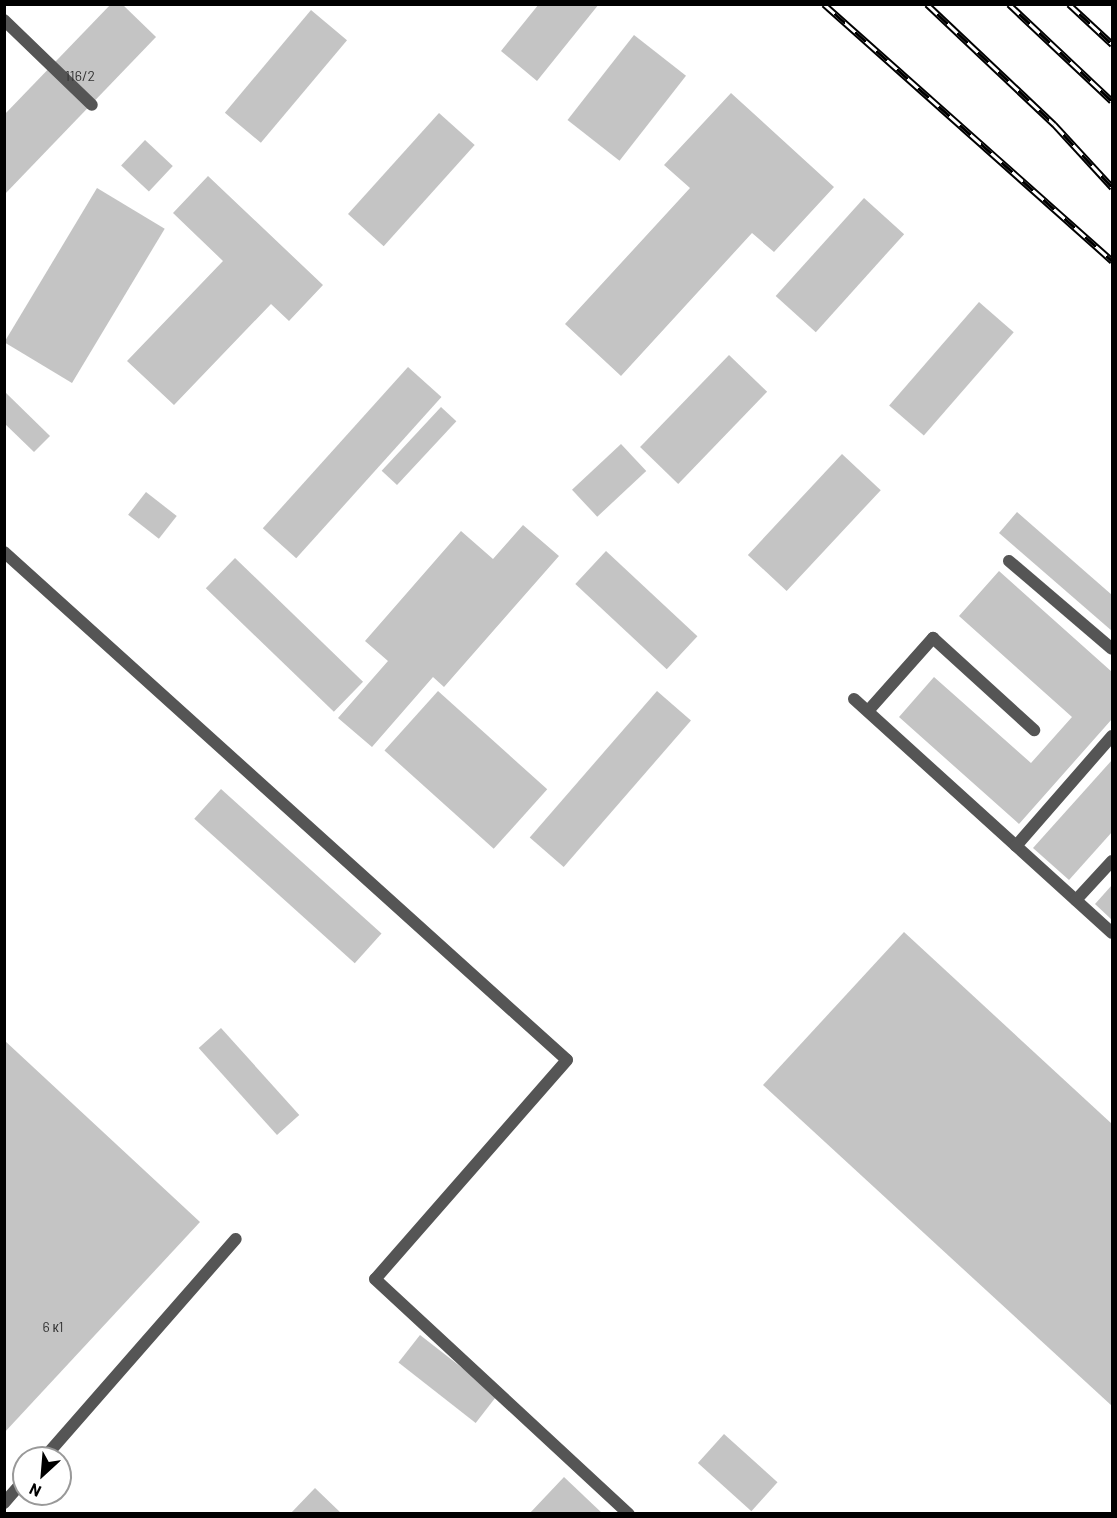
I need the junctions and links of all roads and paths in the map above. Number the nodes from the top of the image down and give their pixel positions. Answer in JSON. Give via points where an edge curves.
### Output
{"nodes":[{"id":1,"x":4,"y":20,"type":"edge"},
{"id":2,"x":92,"y":105,"type":"dead end"},
{"id":3,"x":4,"y":552,"type":"edge"},
{"id":4,"x":1009,"y":561,"type":"dead end"},
{"id":5,"x":1113,"y":649,"type":"edge"},
{"id":6,"x":854,"y":699,"type":"dead end"},
{"id":7,"x":868,"y":711,"type":"junction"},
{"id":8,"x":1034,"y":730,"type":"dead end"},
{"id":9,"x":1113,"y":736,"type":"edge"},
{"id":10,"x":1016,"y":846,"type":"junction"},
{"id":11,"x":1113,"y":861,"type":"edge"},
{"id":12,"x":1076,"y":900,"type":"junction"},
{"id":13,"x":1113,"y":933,"type":"edge"},
{"id":14,"x":236,"y":1239,"type":"dead end"},
{"id":15,"x":55,"y":1446,"type":"edge"},
{"id":16,"x":629,"y":1514,"type":"edge"}],
"edges":[{"from":1,"to":2,"type":"street"},
{"from":3,"to":16,"type":"street","via":[[567,1060],[375,1279]]},
{"from":4,"to":5,"type":"street"},
{"from":6,"to":7,"type":"street"},
{"from":7,"to":8,"type":"street","via":[[933,638]]},
{"from":7,"to":10,"type":"street"},
{"from":9,"to":10,"type":"street"},
{"from":10,"to":12,"type":"street"},
{"from":11,"to":12,"type":"street"},
{"from":12,"to":13,"type":"street"},
{"from":14,"to":15,"type":"street"}]}
